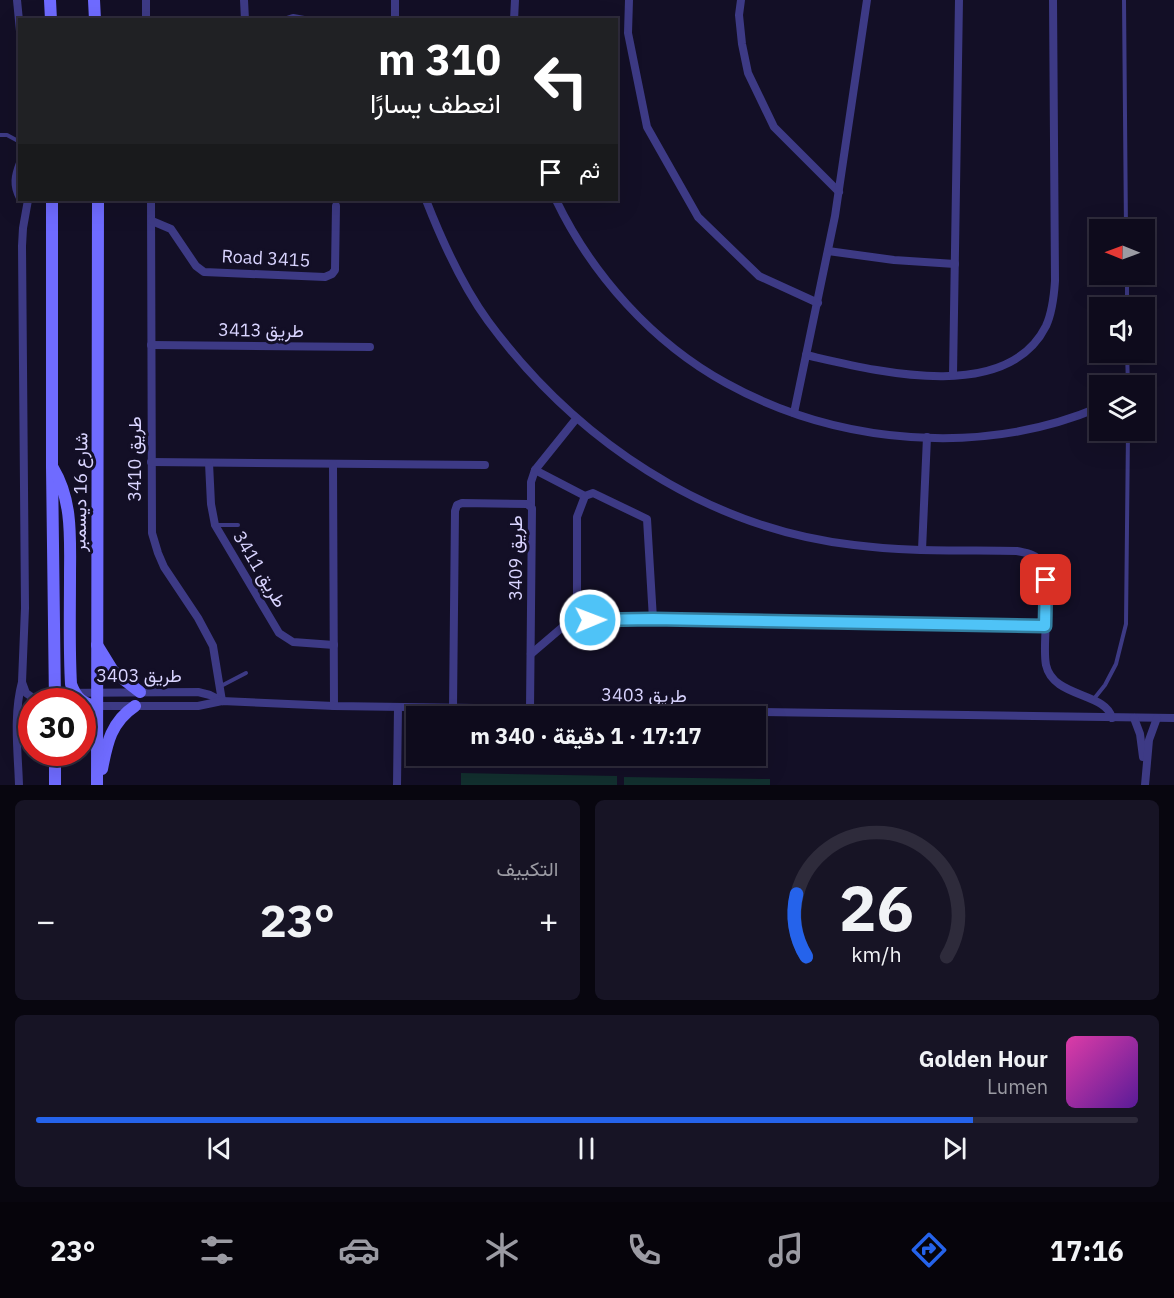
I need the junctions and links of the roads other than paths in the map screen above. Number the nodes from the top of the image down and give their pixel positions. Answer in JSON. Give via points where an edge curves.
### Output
{"nodes":[{"id":1,"x":17,"y":0,"type":"edge"},
{"id":2,"x":50,"y":0,"type":"edge"},
{"id":3,"x":94,"y":0,"type":"edge"},
{"id":4,"x":146,"y":0,"type":"edge"},
{"id":5,"x":244,"y":0,"type":"edge"},
{"id":6,"x":395,"y":0,"type":"edge"},
{"id":7,"x":515,"y":0,"type":"edge"},
{"id":8,"x":629,"y":0,"type":"edge"},
{"id":9,"x":741,"y":0,"type":"edge"},
{"id":10,"x":867,"y":0,"type":"edge"},
{"id":11,"x":959,"y":0,"type":"edge"},
{"id":12,"x":1053,"y":0,"type":"edge"},
{"id":13,"x":1124,"y":0,"type":"edge"},
{"id":14,"x":19,"y":18,"type":"edge"},
{"id":15,"x":51,"y":18,"type":"edge"},
{"id":16,"x":95,"y":18,"type":"edge"},
{"id":17,"x":146,"y":18,"type":"edge"},
{"id":18,"x":245,"y":18,"type":"edge"},
{"id":19,"x":395,"y":18,"type":"edge"},
{"id":20,"x":514,"y":18,"type":"edge"},
{"id":21,"x":0,"y":135,"type":"edge"},
{"id":22,"x":18,"y":141,"type":"edge"},
{"id":23,"x":18,"y":169,"type":"edge"},
{"id":24,"x":839,"y":192,"type":"junction"},
{"id":25,"x":18,"y":195,"type":"edge"},
{"id":26,"x":52,"y":201,"type":"edge"},
{"id":27,"x":98,"y":201,"type":"edge"},
{"id":28,"x":151,"y":201,"type":"edge"},
{"id":29,"x":426,"y":201,"type":"edge"},
{"id":30,"x":557,"y":201,"type":"edge"},
{"id":31,"x":27,"y":203,"type":"edge"},
{"id":32,"x":336,"y":206,"type":"dead end"},
{"id":33,"x":1126,"y":219,"type":"edge"},
{"id":34,"x":152,"y":221,"type":"junction"},
{"id":35,"x":828,"y":251,"type":"junction"},
{"id":36,"x":955,"y":264,"type":"junction"},
{"id":37,"x":818,"y":303,"type":"junction"},
{"id":38,"x":151,"y":345,"type":"junction"},
{"id":39,"x":370,"y":348,"type":"dead end"},
{"id":40,"x":806,"y":355,"type":"junction"},
{"id":41,"x":953,"y":375,"type":"junction"},
{"id":42,"x":1089,"y":411,"type":"edge"},
{"id":43,"x":794,"y":413,"type":"junction"},
{"id":44,"x":576,"y":419,"type":"junction"},
{"id":45,"x":927,"y":437,"type":"junction"},
{"id":46,"x":1128,"y":441,"type":"edge"},
{"id":47,"x":151,"y":462,"type":"junction"},
{"id":48,"x":208,"y":463,"type":"junction"},
{"id":49,"x":333,"y":464,"type":"junction"},
{"id":50,"x":485,"y":465,"type":"dead end"},
{"id":51,"x":52,"y":467,"type":"junction"},
{"id":52,"x":535,"y":470,"type":"junction"},
{"id":53,"x":585,"y":496,"type":"junction"},
{"id":54,"x":531,"y":505,"type":"junction"},
{"id":55,"x":215,"y":525,"type":"junction"},
{"id":56,"x":238,"y":525,"type":"dead end"},
{"id":57,"x":922,"y":550,"type":"junction"},
{"id":58,"x":579,"y":613,"type":"junction"},
{"id":59,"x":653,"y":619,"type":"junction"},
{"id":60,"x":1045,"y":626,"type":"junction"},
{"id":61,"x":96,"y":642,"type":"junction"},
{"id":62,"x":334,"y":645,"type":"junction"},
{"id":63,"x":531,"y":654,"type":"junction"},
{"id":64,"x":246,"y":673,"type":"dead end"},
{"id":65,"x":22,"y":682,"type":"junction"},
{"id":66,"x":220,"y":686,"type":"junction"},
{"id":67,"x":24,"y":688,"type":"edge"},
{"id":68,"x":55,"y":688,"type":"edge"},
{"id":69,"x":73,"y":688,"type":"edge"},
{"id":70,"x":97,"y":691,"type":"junction"},
{"id":71,"x":140,"y":692,"type":"junction"},
{"id":72,"x":1093,"y":700,"type":"junction"},
{"id":73,"x":222,"y":702,"type":"junction"},
{"id":74,"x":97,"y":706,"type":"junction"},
{"id":75,"x":135,"y":706,"type":"junction"},
{"id":76,"x":334,"y":706,"type":"junction"},
{"id":77,"x":453,"y":706,"type":"edge"},
{"id":78,"x":530,"y":706,"type":"edge"},
{"id":79,"x":398,"y":707,"type":"junction"},
{"id":80,"x":406,"y":707,"type":"edge"},
{"id":81,"x":766,"y":713,"type":"edge"},
{"id":82,"x":1112,"y":718,"type":"junction"},
{"id":83,"x":1134,"y":718,"type":"junction"},
{"id":84,"x":1157,"y":718,"type":"junction"},
{"id":85,"x":1174,"y":718,"type":"edge"},
{"id":86,"x":54,"y":766,"type":"edge"},
{"id":87,"x":1145,"y":782,"type":"edge"},
{"id":88,"x":19,"y":785,"type":"edge"},
{"id":89,"x":55,"y":785,"type":"edge"},
{"id":90,"x":98,"y":785,"type":"edge"},
{"id":91,"x":397,"y":785,"type":"edge"}],
"edges":[{"from":1,"to":14,"type":"street"},
{"from":2,"to":15,"type":"main road"},
{"from":3,"to":16,"type":"main road"},
{"from":4,"to":17,"type":"street"},
{"from":5,"to":18,"type":"street"},
{"from":6,"to":19,"type":"street"},
{"from":7,"to":20,"type":"street"},
{"from":8,"to":37,"type":"street","via":[[628,33],[647,127],[698,217],[759,276]]},
{"from":9,"to":24,"type":"street","via":[[739,15],[748,73],[774,127]]},
{"from":10,"to":24,"type":"street"},
{"from":11,"to":36,"type":"street"},
{"from":12,"to":41,"type":"street","via":[[1056,270],[1050,314],[1041,334],[1019,356],[991,370]]},
{"from":13,"to":33,"type":"lane"},
{"from":21,"to":22,"type":"lane"},
{"from":23,"to":25,"type":"street","via":[[15,179]]},
{"from":24,"to":35,"type":"street"},
{"from":26,"to":51,"type":"main road","name":"شارع 16 ديسمبر"},
{"from":27,"to":61,"type":"main road","name":"شارع 16 ديسمبر"},
{"from":28,"to":34,"type":"street","name":"طريق 3410"},
{"from":29,"to":44,"type":"street","via":[[452,261],[487,319],[532,376]]},
{"from":30,"to":43,"type":"street","via":[[597,267],[652,329],[684,356],[728,384]]},
{"from":31,"to":65,"type":"street","via":[[22,246]]},
{"from":32,"to":34,"type":"street","name":"Road 3415","via":[[335,270],[325,277],[204,272],[171,229]]},
{"from":34,"to":38,"type":"street","name":"طريق 3410"},
{"from":35,"to":36,"type":"street"},
{"from":35,"to":37,"type":"street"},
{"from":36,"to":41,"type":"street"},
{"from":37,"to":40,"type":"street"},
{"from":38,"to":39,"type":"street","name":"طريق 3413"},
{"from":38,"to":47,"type":"street","name":"طريق 3410"},
{"from":40,"to":41,"type":"street","via":[[892,374]]},
{"from":40,"to":43,"type":"street"},
{"from":42,"to":45,"type":"street","via":[[1018,431]]},
{"from":43,"to":45,"type":"street","via":[[864,431]]},
{"from":44,"to":52,"type":"street"},
{"from":44,"to":57,"type":"street","via":[[668,484],[725,511],[788,532],[852,545]]},
{"from":45,"to":57,"type":"street"},
{"from":46,"to":72,"type":"lane","via":[[1126,624],[1116,664]]},
{"from":47,"to":48,"type":"street"},
{"from":47,"to":66,"type":"street","name":"طريق 3410","via":[[152,533],[158,553],[206,631]]},
{"from":48,"to":49,"type":"street"},
{"from":48,"to":55,"type":"street","name":"طريق 3411"},
{"from":49,"to":50,"type":"street"},
{"from":49,"to":62,"type":"street"},
{"from":51,"to":68,"type":"main road","name":"شارع 16 ديسمبر"},
{"from":51,"to":69,"type":"main road","via":[[60,480],[69,518]]},
{"from":52,"to":53,"type":"street"},
{"from":52,"to":54,"type":"street"},
{"from":53,"to":58,"type":"street","via":[[578,517]]},
{"from":53,"to":59,"type":"street","via":[[593,493],[647,519]]},
{"from":54,"to":63,"type":"street","name":"طريق 3409"},
{"from":54,"to":77,"type":"street","name":"طريق 3409","via":[[457,505]]},
{"from":55,"to":56,"type":"lane"},
{"from":55,"to":62,"type":"street","name":"طريق 3411","via":[[279,633],[293,642]]},
{"from":57,"to":60,"type":"street","via":[[1017,551],[1033,555],[1042,564],[1046,580]]},
{"from":58,"to":59,"type":"street","via":[[590,620]]},
{"from":58,"to":63,"type":"street"},
{"from":59,"to":60,"type":"street"},
{"from":60,"to":72,"type":"street","via":[[1048,673],[1057,683]]},
{"from":61,"to":70,"type":"main road","name":"شارع 16 ديسمبر"},
{"from":61,"to":71,"type":"main road","via":[[113,671]]},
{"from":62,"to":76,"type":"street"},
{"from":63,"to":78,"type":"street","name":"طريق 3409"},
{"from":64,"to":66,"type":"lane"},
{"from":65,"to":67,"type":"street"},
{"from":65,"to":88,"type":"street","via":[[17,716]]},
{"from":66,"to":73,"type":"street","name":"طريق 3410"},
{"from":70,"to":71,"type":"street","name":"طريق 3403"},
{"from":70,"to":74,"type":"main road","name":"شارع 16 ديسمبر"},
{"from":71,"to":73,"type":"street","name":"طريق 3403","via":[[198,692]]},
{"from":72,"to":82,"type":"street","via":[[1107,707]]},
{"from":73,"to":75,"type":"street","name":"طريق 3403"},
{"from":73,"to":76,"type":"street","name":"طريق 3403"},
{"from":74,"to":75,"type":"street","name":"طريق 3403"},
{"from":74,"to":90,"type":"main road","name":"شارع 16 ديسمبر"},
{"from":75,"to":90,"type":"main road","via":[[112,730]]},
{"from":76,"to":79,"type":"street","name":"طريق 3403"},
{"from":79,"to":80,"type":"street","name":"طريق 3403"},
{"from":79,"to":91,"type":"street"},
{"from":81,"to":82,"type":"street","name":"طريق 3403"},
{"from":82,"to":83,"type":"street","name":"طريق 3403"},
{"from":83,"to":84,"type":"street","name":"طريق 3403"},
{"from":83,"to":87,"type":"street","via":[[1140,734]]},
{"from":84,"to":85,"type":"street","name":"طريق 3403"},
{"from":84,"to":87,"type":"street","via":[[1150,735]]},
{"from":86,"to":89,"type":"main road"}]}
